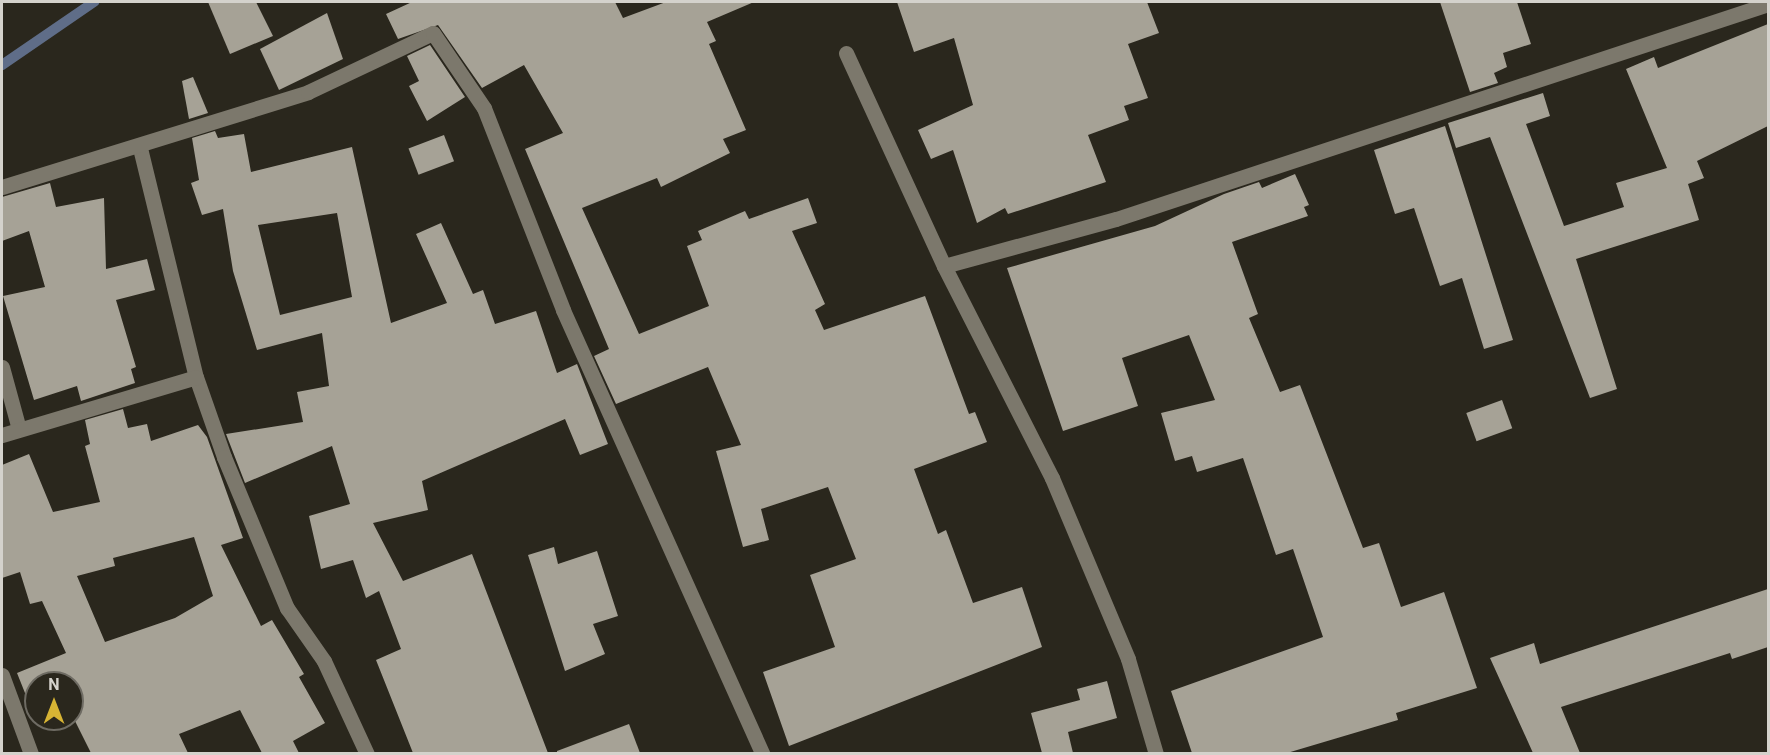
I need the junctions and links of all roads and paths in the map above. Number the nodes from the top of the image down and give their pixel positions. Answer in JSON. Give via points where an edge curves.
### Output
{"nodes":[{"id":1,"x":1768,"y":4,"type":"edge"},
{"id":2,"x":846,"y":53,"type":"dead end"},
{"id":3,"x":140,"y":148,"type":"junction"},
{"id":4,"x":2,"y":188,"type":"edge"},
{"id":5,"x":944,"y":266,"type":"junction"},
{"id":6,"x":2,"y":367,"type":"edge"},
{"id":7,"x":196,"y":377,"type":"junction"},
{"id":8,"x":19,"y":429,"type":"junction"},
{"id":9,"x":2,"y":435,"type":"edge"},
{"id":10,"x":2,"y":675,"type":"edge"},
{"id":11,"x":31,"y":753,"type":"edge"},
{"id":12,"x":368,"y":753,"type":"edge"},
{"id":13,"x":763,"y":753,"type":"edge"},
{"id":14,"x":1156,"y":753,"type":"edge"}],
"edges":[{"from":1,"to":5,"type":"street","via":[[1116,219]]},
{"from":2,"to":5,"type":"street"},
{"from":3,"to":4,"type":"street"},
{"from":3,"to":7,"type":"street"},
{"from":3,"to":13,"type":"street","via":[[308,92],[433,33],[484,108],[563,310]]},
{"from":5,"to":14,"type":"street","via":[[1052,478],[1128,659]]},
{"from":6,"to":8,"type":"street"},
{"from":7,"to":8,"type":"street"},
{"from":7,"to":12,"type":"street","via":[[287,608],[324,661]]},
{"from":8,"to":9,"type":"street"},
{"from":10,"to":11,"type":"street"}]}
